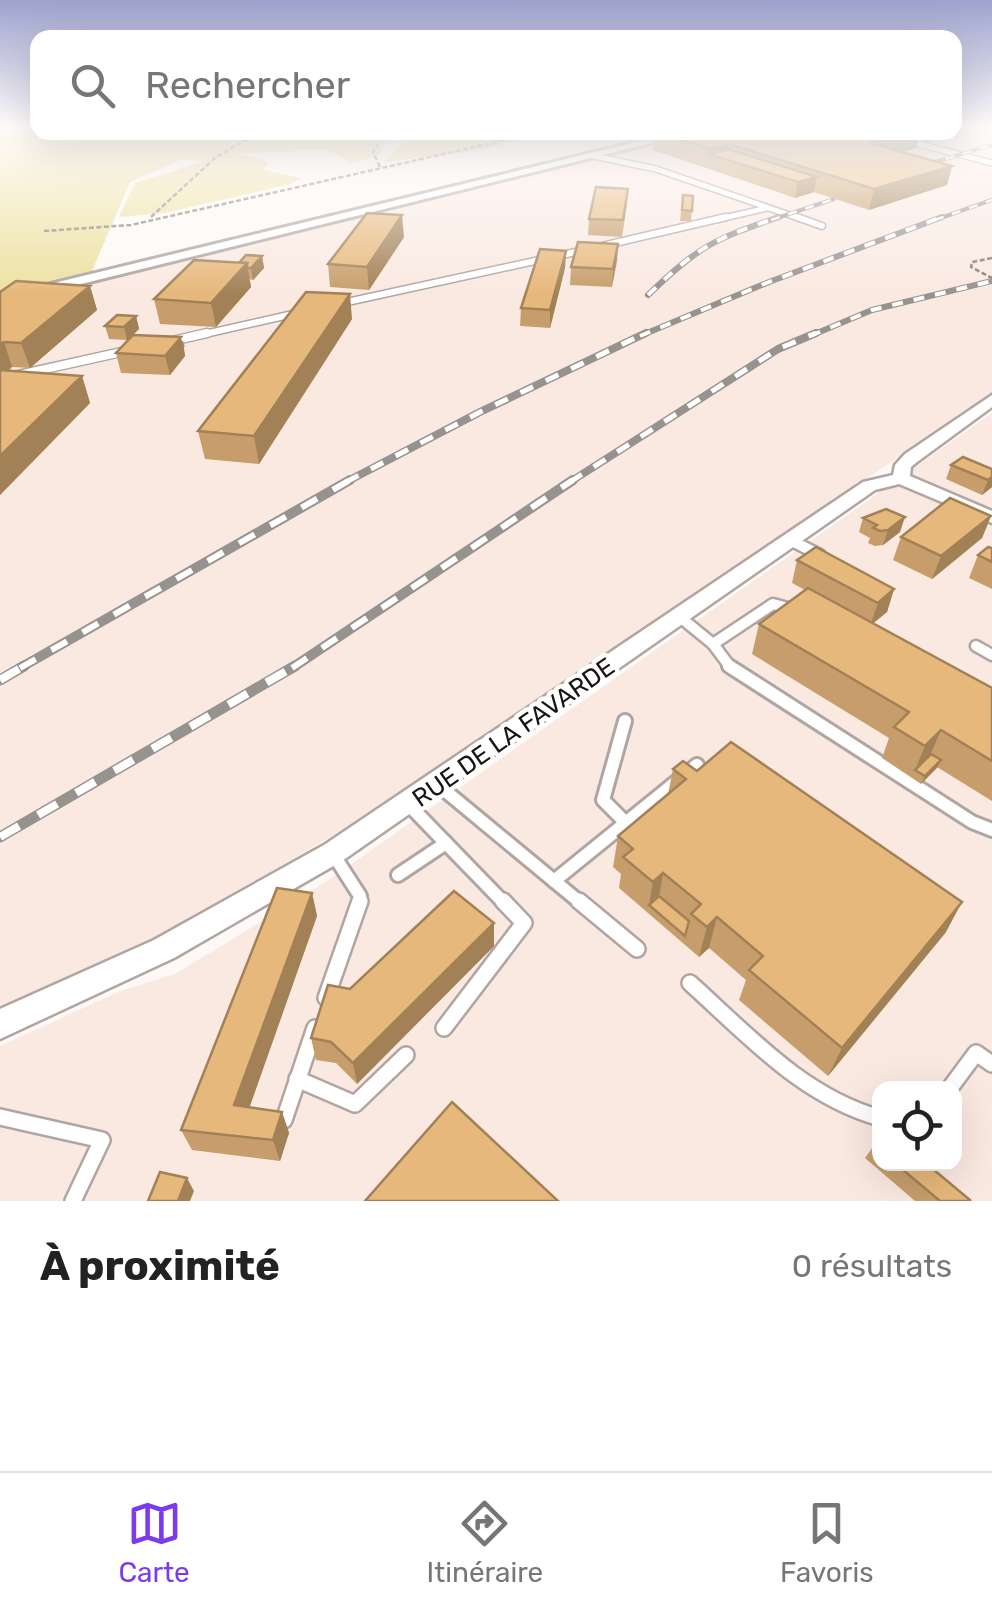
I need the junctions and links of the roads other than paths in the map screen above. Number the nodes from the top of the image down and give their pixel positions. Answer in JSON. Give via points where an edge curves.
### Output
{"nodes":[{"id":1,"x":482,"y":183,"type":"edge"},
{"id":2,"x":696,"y":183,"type":"edge"},
{"id":3,"x":767,"y":208,"type":"junction"},
{"id":4,"x":822,"y":226,"type":"dead end"},
{"id":5,"x":0,"y":300,"type":"edge"},
{"id":6,"x":323,"y":307,"type":"edge"},
{"id":7,"x":307,"y":310,"type":"edge"},
{"id":8,"x":166,"y":342,"type":"edge"},
{"id":9,"x":134,"y":349,"type":"edge"},
{"id":10,"x":0,"y":379,"type":"edge"},
{"id":11,"x":992,"y":400,"type":"edge"},
{"id":12,"x":901,"y":478,"type":"junction"},
{"id":13,"x":992,"y":518,"type":"edge"},
{"id":14,"x":790,"y":540,"type":"junction"},
{"id":15,"x":825,"y":558,"type":"edge"},
{"id":16,"x":803,"y":614,"type":"edge"},
{"id":17,"x":680,"y":617,"type":"junction"},
{"id":18,"x":712,"y":644,"type":"junction"},
{"id":19,"x":976,"y":646,"type":"dead end"},
{"id":20,"x":992,"y":655,"type":"edge"},
{"id":21,"x":625,"y":721,"type":"dead end"},
{"id":22,"x":697,"y":765,"type":"edge"},
{"id":23,"x":438,"y":784,"type":"junction"},
{"id":24,"x":408,"y":804,"type":"junction"},
{"id":25,"x":626,"y":823,"type":"junction"},
{"id":26,"x":992,"y":830,"type":"edge"},
{"id":27,"x":446,"y":843,"type":"junction"},
{"id":28,"x":332,"y":853,"type":"junction"},
{"id":29,"x":398,"y":875,"type":"dead end"},
{"id":30,"x":554,"y":881,"type":"junction"},
{"id":31,"x":637,"y":949,"type":"dead end"},
{"id":32,"x":690,"y":983,"type":"dead end"},
{"id":33,"x":0,"y":1024,"type":"edge"},
{"id":34,"x":444,"y":1028,"type":"dead end"},
{"id":35,"x":406,"y":1056,"type":"dead end"},
{"id":36,"x":992,"y":1064,"type":"edge"},
{"id":37,"x":297,"y":1079,"type":"junction"},
{"id":38,"x":955,"y":1081,"type":"edge"},
{"id":39,"x":0,"y":1117,"type":"edge"},
{"id":40,"x":872,"y":1117,"type":"edge"},
{"id":41,"x":284,"y":1120,"type":"edge"},
{"id":42,"x":73,"y":1201,"type":"edge"}],
"edges":[{"from":1,"to":5,"type":"street"},
{"from":2,"to":3,"type":"lane"},
{"from":3,"to":4,"type":"lane"},
{"from":3,"to":6,"type":"lane"},
{"from":7,"to":8,"type":"lane"},
{"from":9,"to":10,"type":"lane"},
{"from":11,"to":12,"type":"street","name":"RUE DE LA FAVARDE","via":[[911,458]]},
{"from":12,"to":13,"type":"street"},
{"from":12,"to":14,"type":"street","name":"RUE DE LA FAVARDE","via":[[868,486]]},
{"from":14,"to":15,"type":"lane"},
{"from":14,"to":17,"type":"street","name":"RUE DE LA FAVARDE"},
{"from":16,"to":18,"type":"lane","via":[[773,604]]},
{"from":17,"to":18,"type":"lane"},
{"from":17,"to":23,"type":"street","name":"RUE DE LA FAVARDE"},
{"from":18,"to":26,"type":"lane","via":[[732,670]]},
{"from":19,"to":20,"type":"lane"},
{"from":21,"to":25,"type":"lane","via":[[602,800]]},
{"from":22,"to":25,"type":"lane"},
{"from":23,"to":24,"type":"street","name":"RUE DE LA FAVARDE"},
{"from":23,"to":30,"type":"lane"},
{"from":24,"to":27,"type":"lane"},
{"from":24,"to":28,"type":"street","name":"RUE DE LA FAVARDE"},
{"from":25,"to":30,"type":"lane"},
{"from":27,"to":29,"type":"lane"},
{"from":27,"to":34,"type":"lane","via":[[524,923]]},
{"from":28,"to":33,"type":"street","name":"RUE DE LA FAVARDE","via":[[164,949]]},
{"from":28,"to":37,"type":"lane","via":[[360,904]]},
{"from":30,"to":31,"type":"lane"},
{"from":32,"to":40,"type":"lane","via":[[817,1094]]},
{"from":35,"to":37,"type":"lane","via":[[356,1104]]},
{"from":36,"to":38,"type":"lane","via":[[976,1053]]},
{"from":37,"to":41,"type":"lane"},
{"from":39,"to":42,"type":"lane","via":[[102,1140]]}]}
